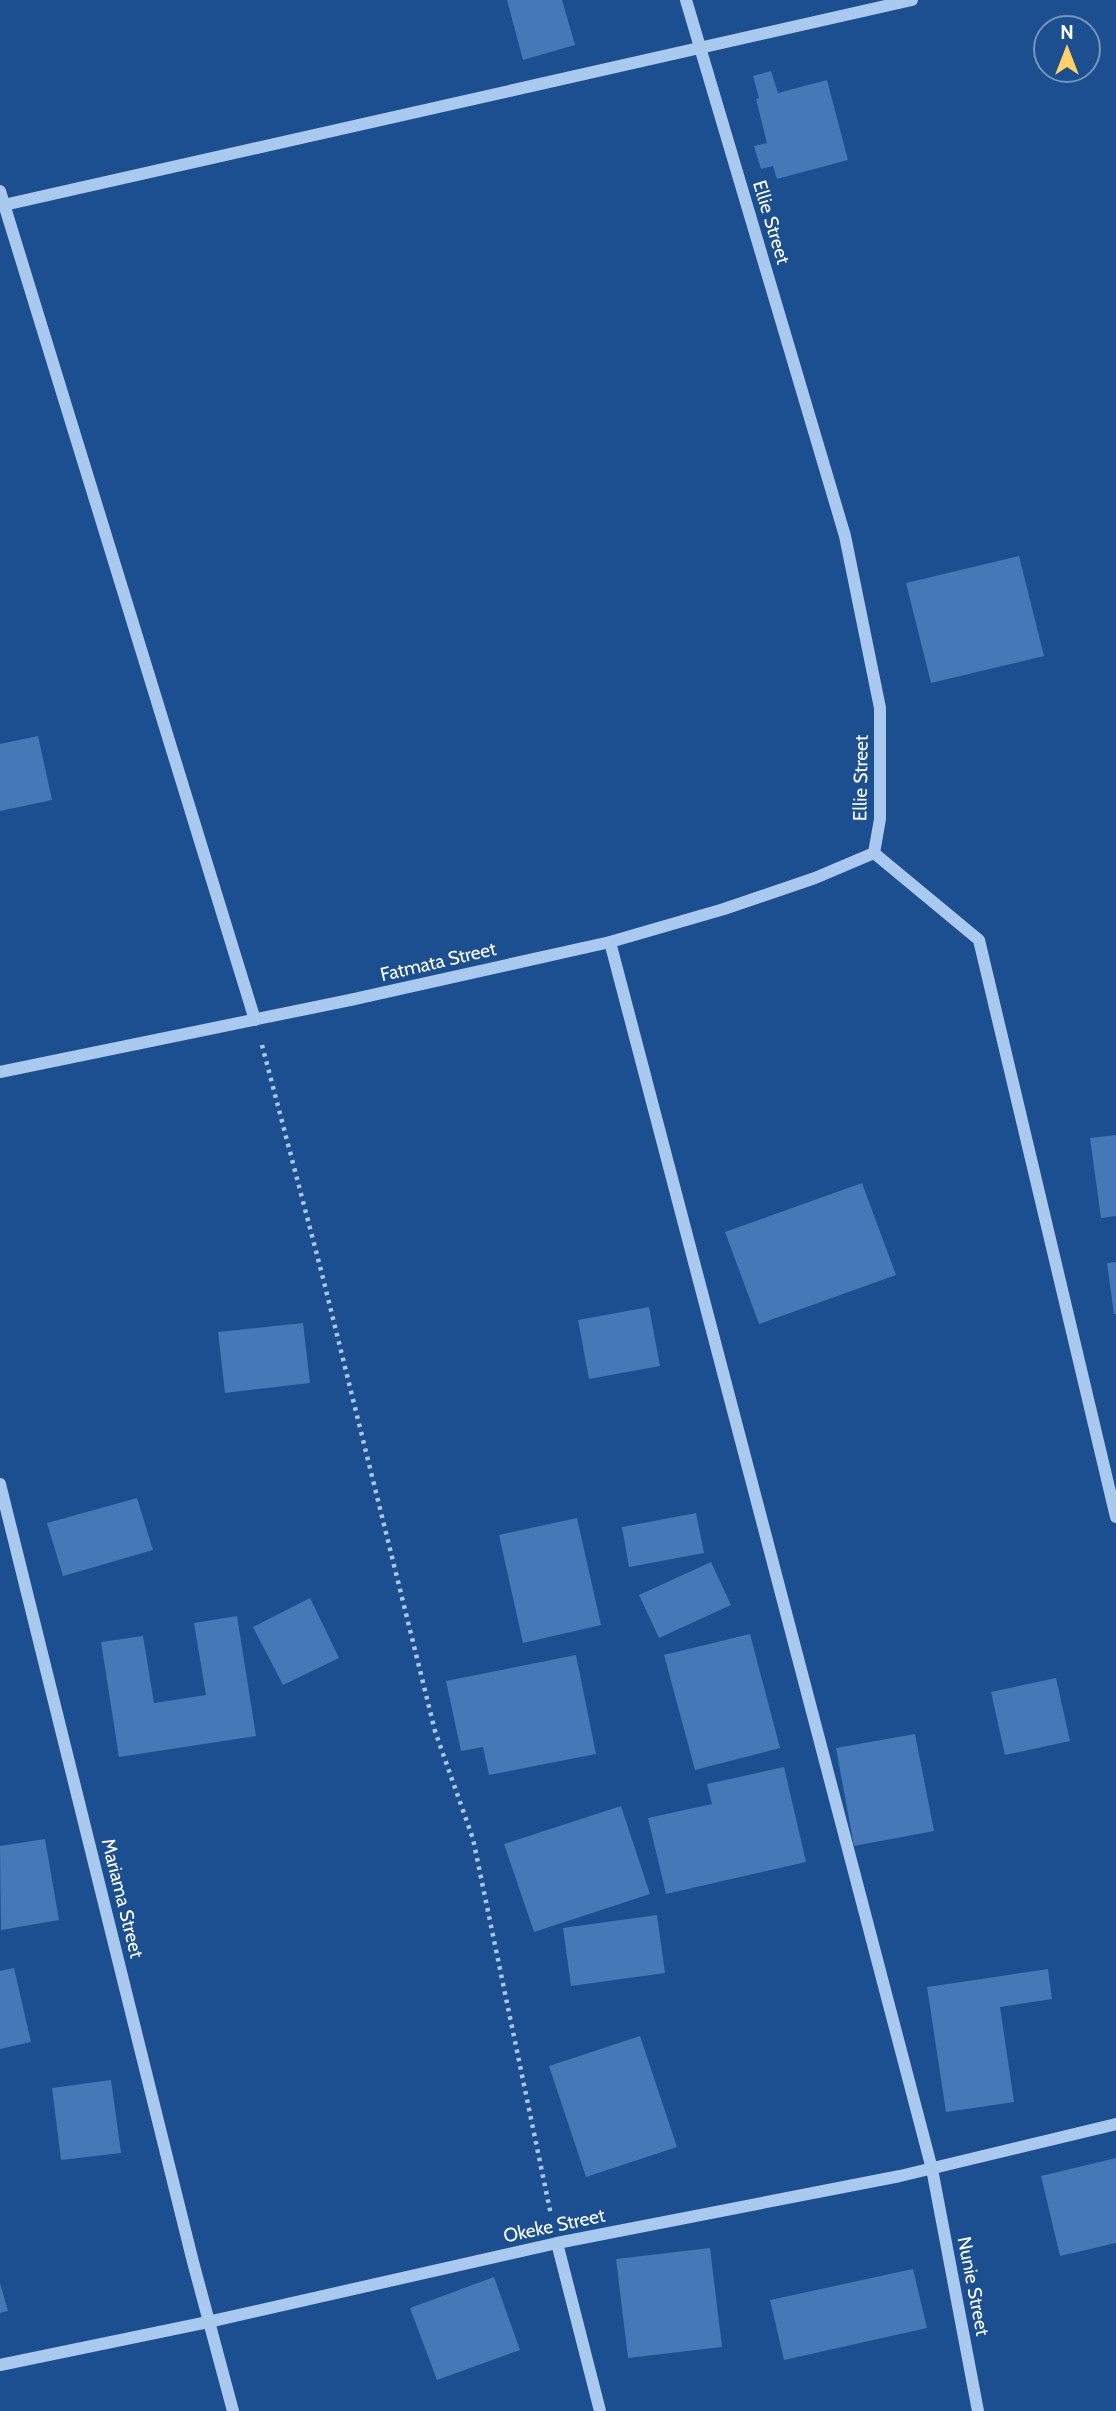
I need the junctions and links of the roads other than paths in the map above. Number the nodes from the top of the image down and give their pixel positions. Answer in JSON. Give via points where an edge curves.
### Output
{"nodes":[{"id":1,"x":685,"y":0,"type":"edge"},
{"id":2,"x":912,"y":0,"type":"edge"},
{"id":3,"x":700,"y":48,"type":"junction"},
{"id":4,"x":0,"y":191,"type":"edge"},
{"id":5,"x":2,"y":206,"type":"edge"},
{"id":6,"x":874,"y":853,"type":"junction"},
{"id":7,"x":610,"y":942,"type":"junction"},
{"id":8,"x":256,"y":1020,"type":"junction"},
{"id":9,"x":0,"y":1072,"type":"edge"},
{"id":10,"x":0,"y":1484,"type":"edge"},
{"id":11,"x":1116,"y":1517,"type":"edge"},
{"id":12,"x":1116,"y":2124,"type":"edge"},
{"id":13,"x":932,"y":2169,"type":"junction"},
{"id":14,"x":557,"y":2243,"type":"junction"},
{"id":15,"x":208,"y":2322,"type":"junction"},
{"id":16,"x":0,"y":2365,"type":"edge"},
{"id":17,"x":233,"y":2411,"type":"edge"},
{"id":18,"x":600,"y":2411,"type":"edge"},
{"id":19,"x":978,"y":2411,"type":"edge"}],
"edges":[{"from":1,"to":3,"type":"street","name":"Ellie Street"},
{"from":2,"to":3,"type":"street"},
{"from":3,"to":5,"type":"street"},
{"from":3,"to":6,"type":"street","name":"Ellie Street","via":[[845,536],[880,708],[880,819]]},
{"from":4,"to":5,"type":"street"},
{"from":5,"to":8,"type":"street"},
{"from":6,"to":7,"type":"street","name":"Fatmata Street","via":[[737,905]]},
{"from":6,"to":11,"type":"street","via":[[979,940]]},
{"from":7,"to":8,"type":"street","name":"Fatmata Street"},
{"from":7,"to":13,"type":"street","name":"Nunie Street"},
{"from":8,"to":9,"type":"street","name":"Fatmata Street"},
{"from":10,"to":15,"type":"street","name":"Mariama Street"},
{"from":12,"to":13,"type":"street","name":"Okeke Street"},
{"from":13,"to":14,"type":"street","name":"Okeke Street"},
{"from":13,"to":19,"type":"street","name":"Nunie Street"},
{"from":14,"to":15,"type":"street","name":"Okeke Street"},
{"from":14,"to":18,"type":"street"},
{"from":15,"to":16,"type":"street","name":"Okeke Street"},
{"from":15,"to":17,"type":"street","name":"Mariama Street"}]}
